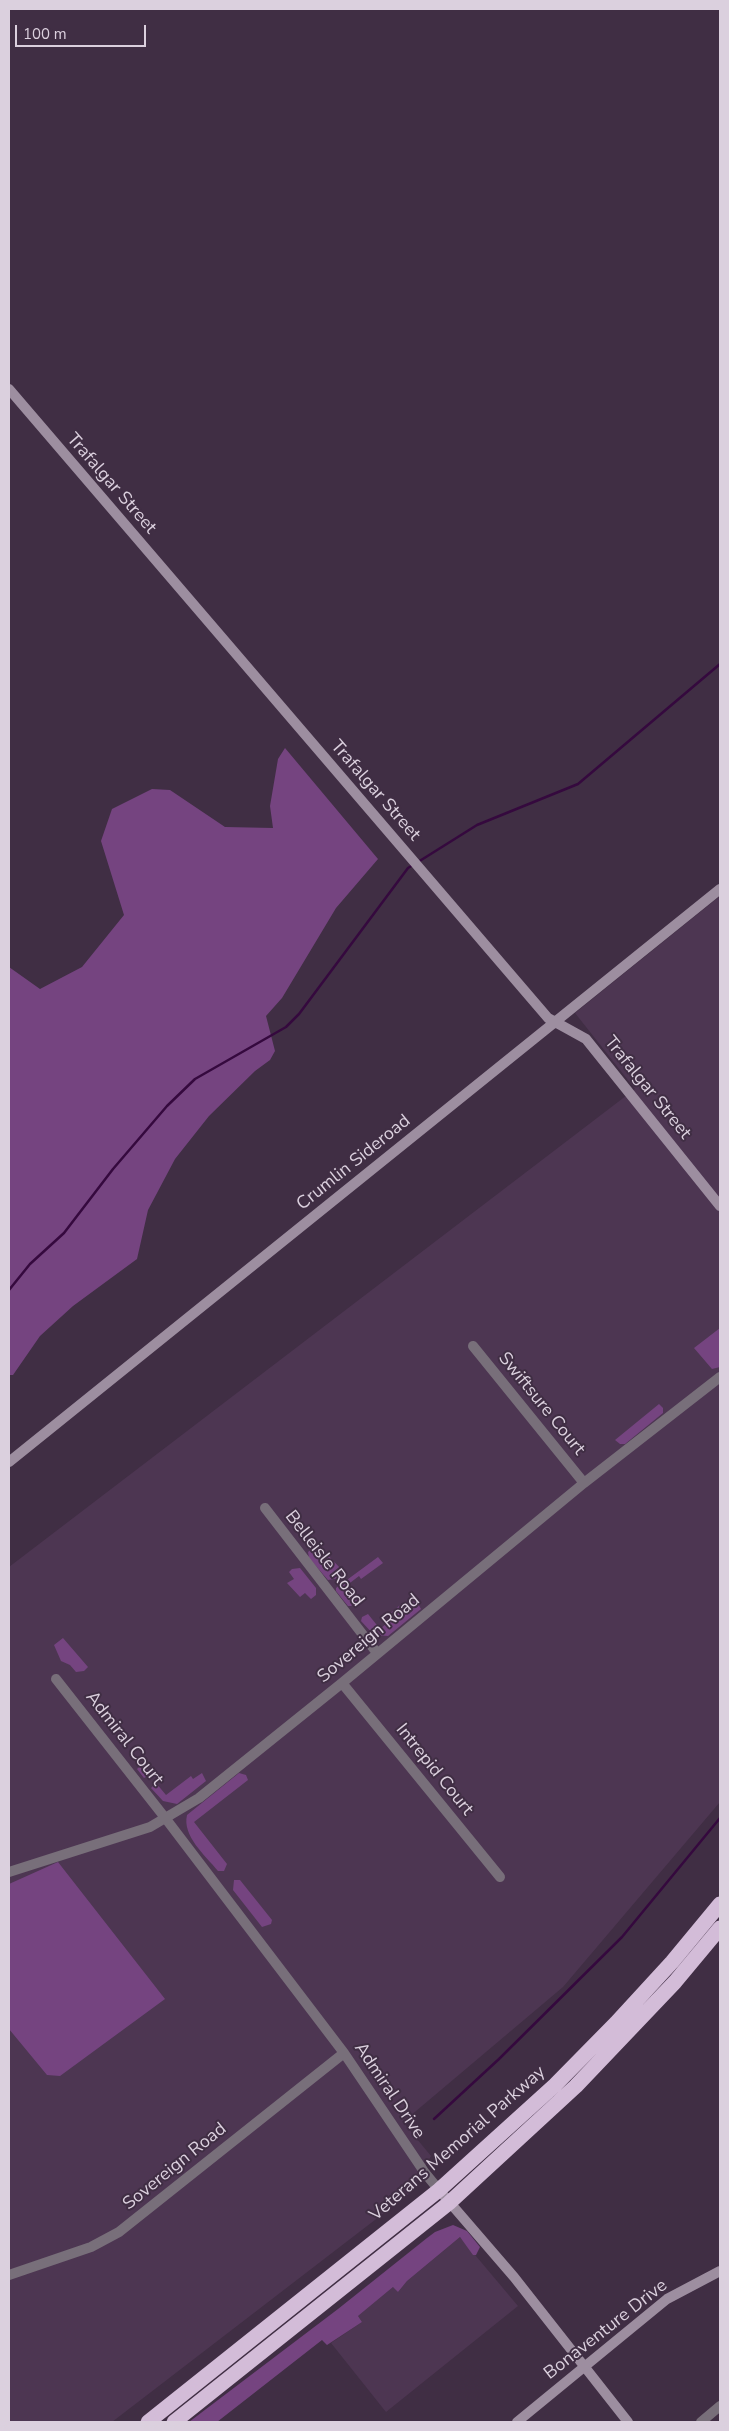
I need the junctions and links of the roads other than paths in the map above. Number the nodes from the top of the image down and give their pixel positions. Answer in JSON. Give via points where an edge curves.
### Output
{"nodes":[{"id":1,"x":9,"y":389,"type":"edge"},
{"id":2,"x":720,"y":889,"type":"edge"},
{"id":3,"x":555,"y":1022,"type":"junction"},
{"id":4,"x":720,"y":1206,"type":"edge"},
{"id":5,"x":473,"y":1346,"type":"dead end"},
{"id":6,"x":720,"y":1377,"type":"edge"},
{"id":7,"x":9,"y":1462,"type":"edge"},
{"id":8,"x":584,"y":1483,"type":"junction"},
{"id":9,"x":264,"y":1508,"type":"dead end"},
{"id":10,"x":377,"y":1653,"type":"junction"},
{"id":11,"x":56,"y":1679,"type":"dead end"},
{"id":12,"x":342,"y":1683,"type":"junction"},
{"id":13,"x":166,"y":1819,"type":"junction"},
{"id":14,"x":9,"y":1872,"type":"edge"},
{"id":15,"x":500,"y":1877,"type":"dead end"},
{"id":16,"x":720,"y":1904,"type":"edge"},
{"id":17,"x":720,"y":1928,"type":"edge"},
{"id":18,"x":344,"y":2053,"type":"junction"},
{"id":19,"x":439,"y":2190,"type":"junction"},
{"id":20,"x":450,"y":2203,"type":"junction"},
{"id":21,"x":720,"y":2271,"type":"edge"},
{"id":22,"x":9,"y":2275,"type":"edge"},
{"id":23,"x":584,"y":2367,"type":"junction"},
{"id":24,"x":720,"y":2406,"type":"edge"},
{"id":25,"x":148,"y":2422,"type":"edge"},
{"id":26,"x":174,"y":2422,"type":"edge"},
{"id":27,"x":517,"y":2422,"type":"edge"},
{"id":28,"x":628,"y":2422,"type":"edge"},
{"id":29,"x":700,"y":2422,"type":"edge"}],
"edges":[{"from":1,"to":3,"type":"street","name":"Trafalgar Street","via":[[529,996]]},
{"from":2,"to":3,"type":"street","name":"Crumlin Sideroad"},
{"from":3,"to":4,"type":"street","name":"Trafalgar Street","via":[[586,1039]]},
{"from":3,"to":7,"type":"street","name":"Crumlin Sideroad"},
{"from":5,"to":8,"type":"street","name":"Swiftsure Court"},
{"from":6,"to":8,"type":"street","name":"Sovereign Road"},
{"from":8,"to":10,"type":"street","name":"Sovereign Road"},
{"from":9,"to":10,"type":"street","name":"Belleisle Road"},
{"from":10,"to":12,"type":"street","name":"Sovereign Road"},
{"from":11,"to":13,"type":"street","name":"Admiral Court"},
{"from":12,"to":13,"type":"street","name":"Sovereign Road","via":[[199,1798]]},
{"from":12,"to":15,"type":"street","name":"Intrepid Court"},
{"from":13,"to":14,"type":"street","name":"Sovereign Road"},
{"from":13,"to":18,"type":"street","name":"Admiral Drive"},
{"from":16,"to":19,"type":"highway","name":"Veterans Memorial Parkway","via":[[616,2023],[554,2085]]},
{"from":17,"to":20,"type":"highway","name":"Veterans Memorial Parkway","via":[[576,2086]]},
{"from":18,"to":19,"type":"street","name":"Admiral Drive"},
{"from":18,"to":22,"type":"street","name":"Sovereign Road","via":[[119,2232],[91,2247]]},
{"from":19,"to":20,"type":"street","name":"Admiral Drive"},
{"from":19,"to":25,"type":"highway","name":"Veterans Memorial Parkway"},
{"from":20,"to":23,"type":"street","name":"Admiral Drive","via":[[514,2277]]},
{"from":20,"to":26,"type":"highway","name":"Veterans Memorial Parkway"},
{"from":21,"to":23,"type":"street","name":"Bonaventure Drive","via":[[667,2299]]},
{"from":23,"to":27,"type":"street","name":"Bonaventure Drive"},
{"from":23,"to":28,"type":"street","name":"Admiral Drive"},
{"from":24,"to":29,"type":"street"}]}
